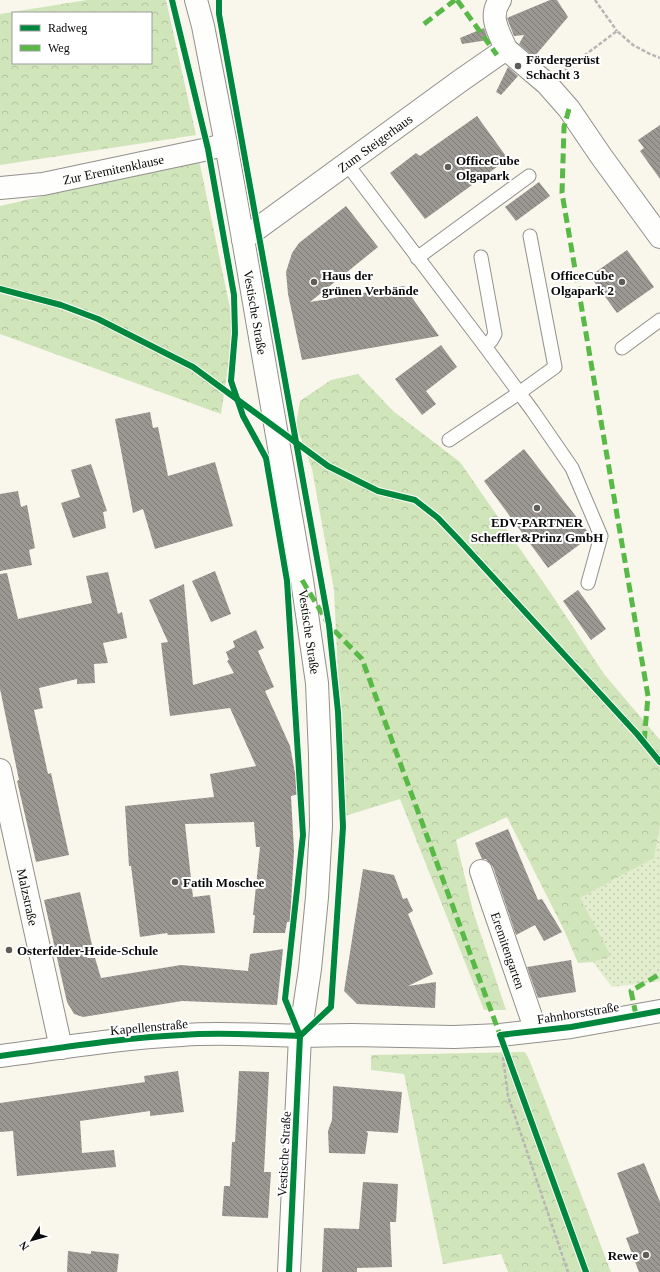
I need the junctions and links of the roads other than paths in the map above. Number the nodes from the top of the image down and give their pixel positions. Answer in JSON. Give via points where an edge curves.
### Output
{"nodes":[{"id":1,"x":196,"y":0,"type":"edge"},
{"id":2,"x":500,"y":0,"type":"edge"},
{"id":3,"x":506,"y":49,"type":"junction"},
{"id":4,"x":226,"y":144,"type":"junction"},
{"id":5,"x":347,"y":164,"type":"junction"},
{"id":6,"x":529,"y":176,"type":"dead end"},
{"id":7,"x":0,"y":188,"type":"edge"},
{"id":8,"x":530,"y":236,"type":"dead end"},
{"id":9,"x":660,"y":237,"type":"edge"},
{"id":10,"x":243,"y":239,"type":"junction"},
{"id":11,"x":481,"y":257,"type":"dead end"},
{"id":12,"x":417,"y":258,"type":"junction"},
{"id":13,"x":660,"y":320,"type":"edge"},
{"id":14,"x":484,"y":345,"type":"junction"},
{"id":15,"x":622,"y":348,"type":"dead end"},
{"id":16,"x":519,"y":393,"type":"junction"},
{"id":17,"x":449,"y":440,"type":"dead end"},
{"id":18,"x":588,"y":583,"type":"dead end"},
{"id":19,"x":0,"y":770,"type":"edge"},
{"id":20,"x":481,"y":871,"type":"dead end"},
{"id":21,"x":660,"y":1011,"type":"edge"},
{"id":22,"x":536,"y":1031,"type":"junction"},
{"id":23,"x":300,"y":1036,"type":"junction"},
{"id":24,"x":61,"y":1048,"type":"junction"},
{"id":25,"x":0,"y":1056,"type":"edge"},
{"id":26,"x":289,"y":1272,"type":"edge"}],
"edges":[{"from":1,"to":4,"type":"street","name":"Vestische Straße"},
{"from":2,"to":3,"type":"street","via":[[496,6],[494,21]]},
{"from":3,"to":5,"type":"street","name":"Zum Steigerhaus"},
{"from":3,"to":9,"type":"street","via":[[547,84],[569,109]]},
{"from":4,"to":7,"type":"street","name":"Zur Eremitenklause","via":[[44,184]]},
{"from":4,"to":10,"type":"street","name":"Vestische Straße"},
{"from":5,"to":10,"type":"street","name":"Zum Steigerhaus"},
{"from":5,"to":12,"type":"lane"},
{"from":6,"to":12,"type":"lane"},
{"from":8,"to":16,"type":"lane","via":[[555,367]]},
{"from":10,"to":23,"type":"street","name":"Vestische Straße","via":[[302,580],[317,683],[321,826],[312,954]]},
{"from":11,"to":14,"type":"lane","via":[[496,334]]},
{"from":12,"to":14,"type":"lane"},
{"from":13,"to":15,"type":"lane"},
{"from":14,"to":16,"type":"lane"},
{"from":16,"to":17,"type":"lane"},
{"from":16,"to":18,"type":"lane","via":[[572,468],[601,536]]},
{"from":19,"to":24,"type":"street","name":"Malzstraße"},
{"from":20,"to":22,"type":"street","name":"Eremitengarten"},
{"from":21,"to":22,"type":"street","name":"Fahnhorststraße"},
{"from":22,"to":23,"type":"street","name":"Fahnhorststraße","via":[[454,1037]]},
{"from":23,"to":24,"type":"street","name":"Kapellenstraße","via":[[181,1034]]},
{"from":23,"to":26,"type":"street","name":"Vestische Straße"},
{"from":24,"to":25,"type":"street","name":"Kapellenstraße"}]}
